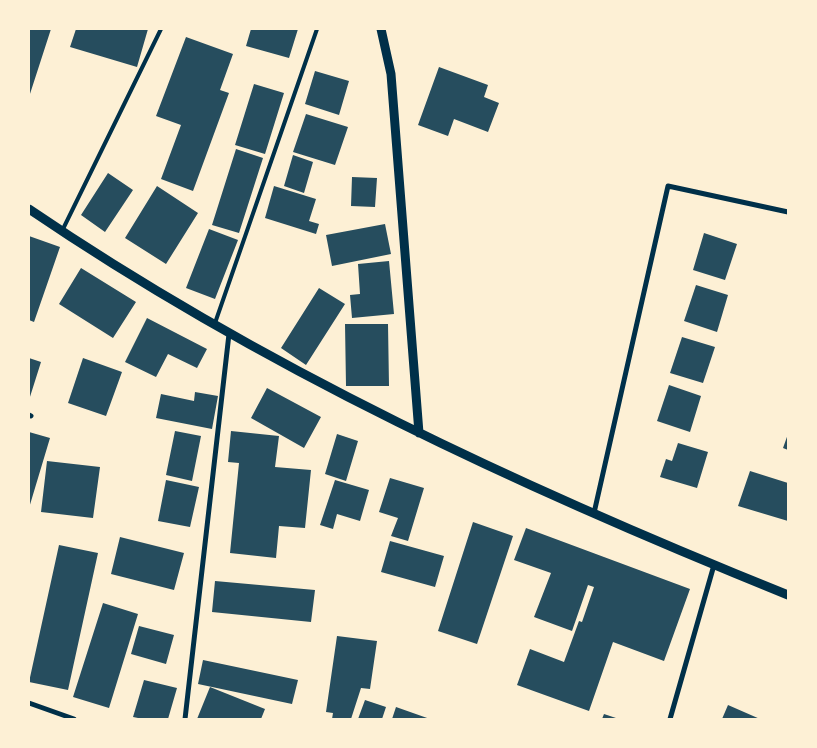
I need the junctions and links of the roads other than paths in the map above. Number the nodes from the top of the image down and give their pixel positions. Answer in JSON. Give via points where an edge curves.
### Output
{"nodes":[{"id":1,"x":161,"y":29,"type":"edge"},
{"id":2,"x":316,"y":29,"type":"edge"},
{"id":3,"x":381,"y":29,"type":"edge"},
{"id":4,"x":29,"y":209,"type":"edge"},
{"id":5,"x":788,"y":212,"type":"edge"},
{"id":6,"x":62,"y":231,"type":"junction"},
{"id":7,"x":214,"y":325,"type":"junction"},
{"id":8,"x":228,"y":334,"type":"junction"},
{"id":9,"x":419,"y":433,"type":"junction"},
{"id":10,"x":594,"y":513,"type":"junction"},
{"id":11,"x":714,"y":565,"type":"junction"},
{"id":12,"x":788,"y":595,"type":"edge"},
{"id":13,"x":29,"y":703,"type":"edge"},
{"id":14,"x":74,"y":719,"type":"edge"},
{"id":15,"x":185,"y":719,"type":"edge"},
{"id":16,"x":670,"y":719,"type":"edge"}],
"edges":[{"from":1,"to":6,"type":"lane"},
{"from":2,"to":7,"type":"lane"},
{"from":3,"to":9,"type":"street","via":[[391,74]]},
{"from":4,"to":6,"type":"street"},
{"from":5,"to":10,"type":"street","via":[[668,186]]},
{"from":6,"to":7,"type":"street"},
{"from":7,"to":8,"type":"street"},
{"from":8,"to":9,"type":"street"},
{"from":8,"to":15,"type":"street"},
{"from":9,"to":10,"type":"street"},
{"from":10,"to":11,"type":"street"},
{"from":11,"to":12,"type":"street"},
{"from":11,"to":16,"type":"street"},
{"from":13,"to":14,"type":"street"}]}
